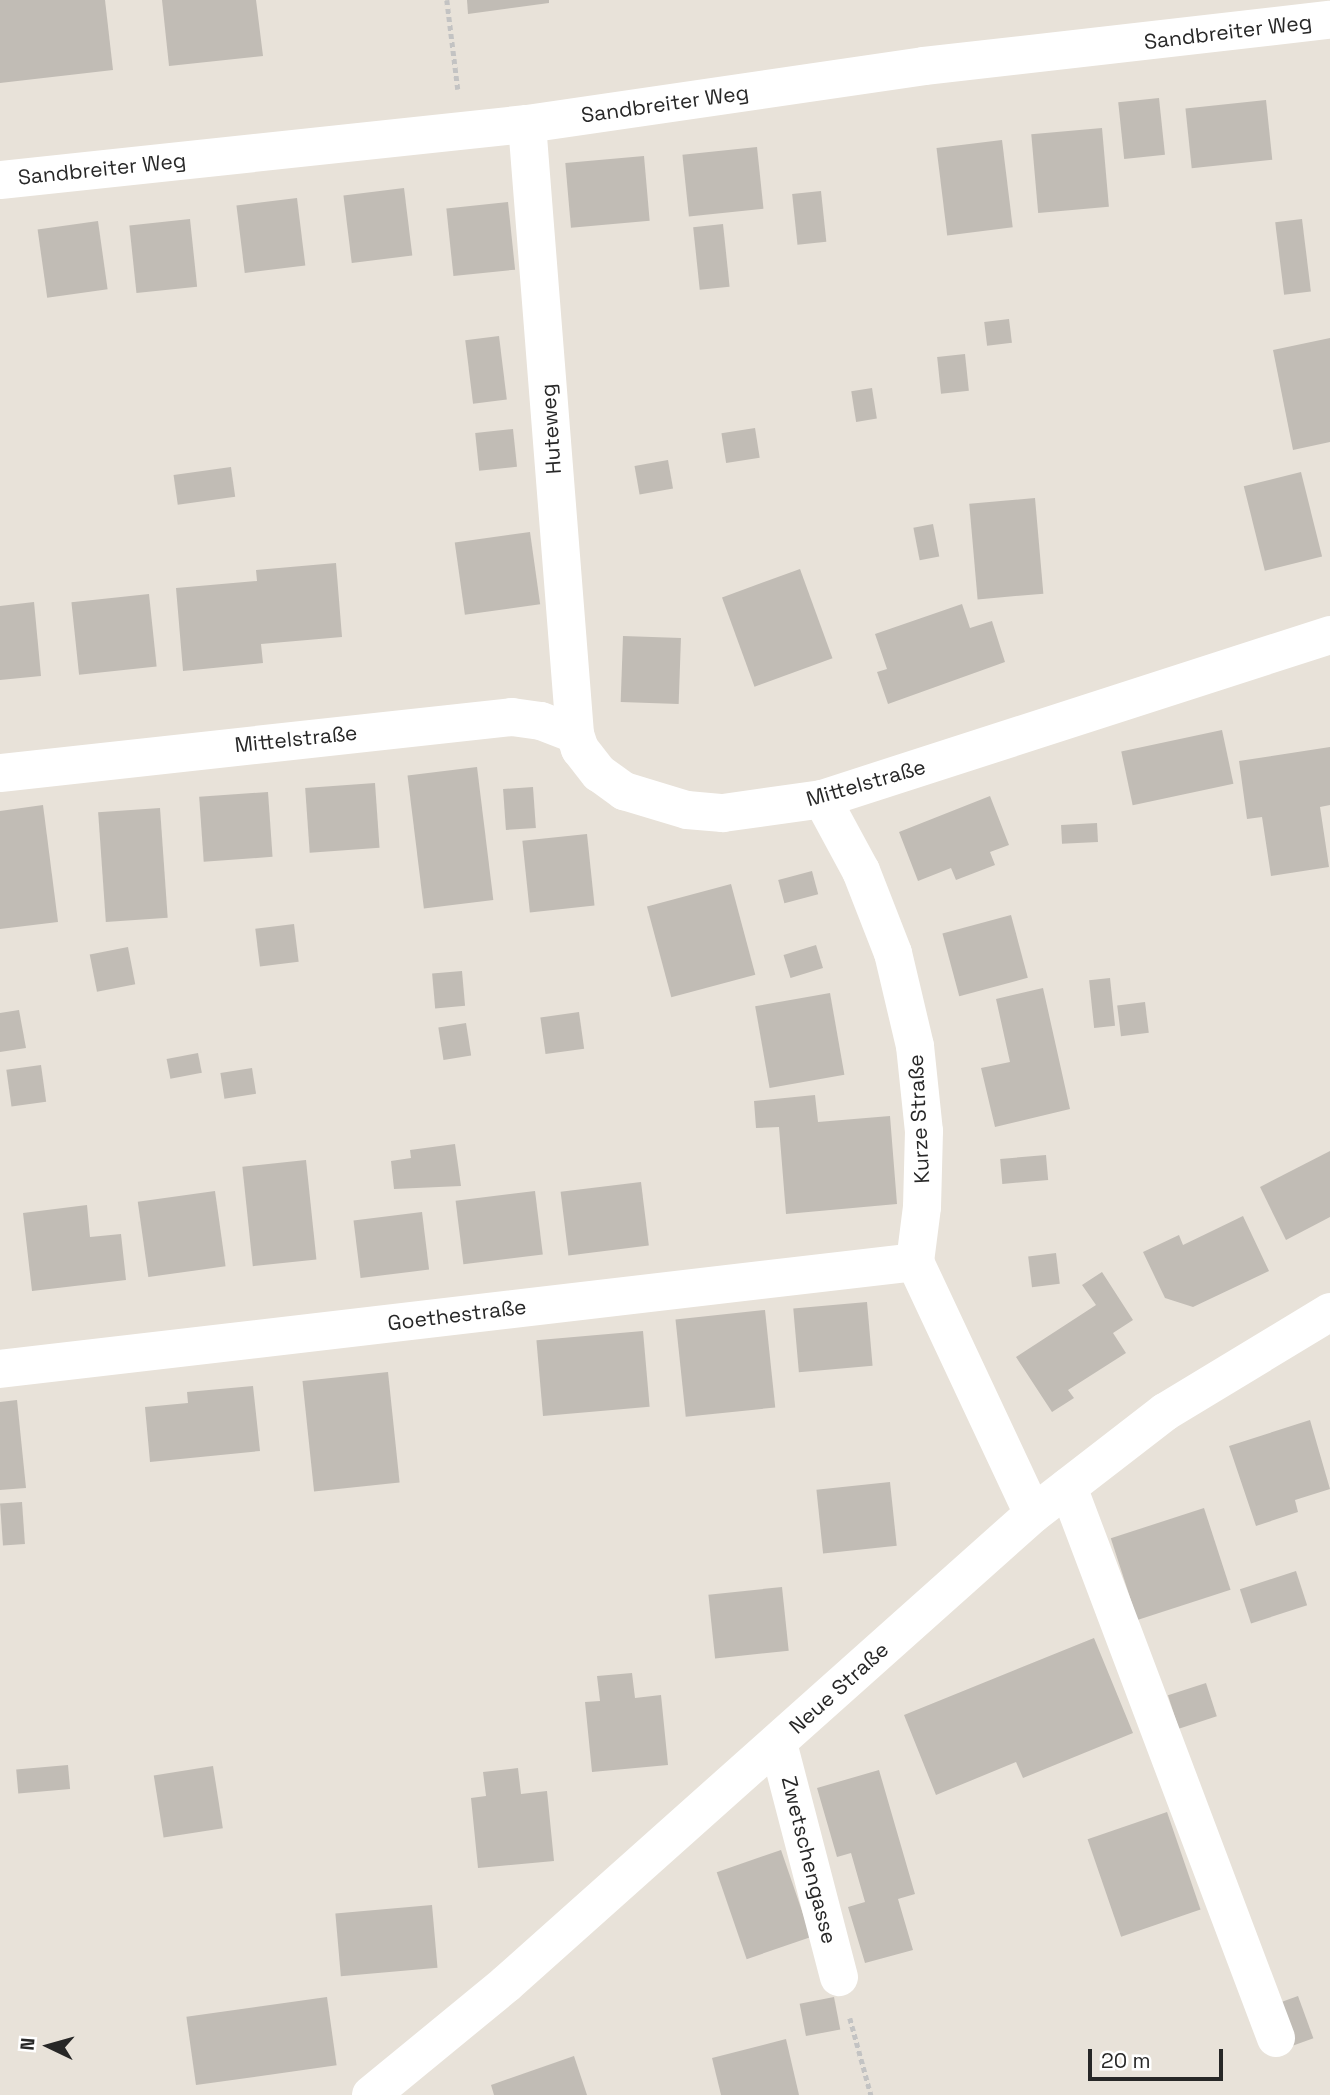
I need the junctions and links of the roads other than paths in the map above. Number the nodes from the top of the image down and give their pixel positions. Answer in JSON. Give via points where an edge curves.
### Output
{"nodes":[{"id":1,"x":1330,"y":20,"type":"edge"},
{"id":2,"x":527,"y":124,"type":"junction"},
{"id":3,"x":0,"y":180,"type":"edge"},
{"id":4,"x":1330,"y":635,"type":"edge"},
{"id":5,"x":575,"y":734,"type":"junction"},
{"id":6,"x":0,"y":772,"type":"edge"},
{"id":7,"x":822,"y":799,"type":"junction"},
{"id":8,"x":915,"y":1262,"type":"junction"},
{"id":9,"x":1330,"y":1312,"type":"edge"},
{"id":10,"x":0,"y":1369,"type":"edge"},
{"id":11,"x":1068,"y":1487,"type":"junction"},
{"id":12,"x":1033,"y":1514,"type":"junction"},
{"id":13,"x":778,"y":1743,"type":"junction"},
{"id":14,"x":839,"y":1977,"type":"road end"},
{"id":15,"x":1276,"y":2038,"type":"dead end"},
{"id":16,"x":371,"y":2095,"type":"edge"}],
"edges":[{"from":1,"to":2,"type":"street","name":"Sandbreiter Weg","via":[[923,66]]},
{"from":2,"to":3,"type":"street","name":"Sandbreiter Weg"},
{"from":2,"to":5,"type":"street","name":"Huteweg"},
{"from":4,"to":7,"type":"street","name":"Mittelstraße"},
{"from":5,"to":6,"type":"street","name":"Mittelstraße","via":[[541,721],[480,719]]},
{"from":5,"to":7,"type":"street","name":"Mittelstraße","via":[[580,749],[599,773],[624,792],[675,807],[723,813]]},
{"from":7,"to":8,"type":"street","name":"Kurze Straße","via":[[861,871],[888,941],[915,1046],[924,1131]]},
{"from":8,"to":10,"type":"street","name":"Goethestraße"},
{"from":8,"to":12,"type":"street"},
{"from":9,"to":11,"type":"street","name":"Neue Straße","via":[[1165,1412]]},
{"from":11,"to":12,"type":"street","name":"Neue Straße"},
{"from":11,"to":15,"type":"street"},
{"from":12,"to":13,"type":"street","name":"Neue Straße"},
{"from":13,"to":14,"type":"street","name":"Zwetschengasse"},
{"from":13,"to":16,"type":"street","name":"Neue Straße","via":[[506,1984]]}]}
